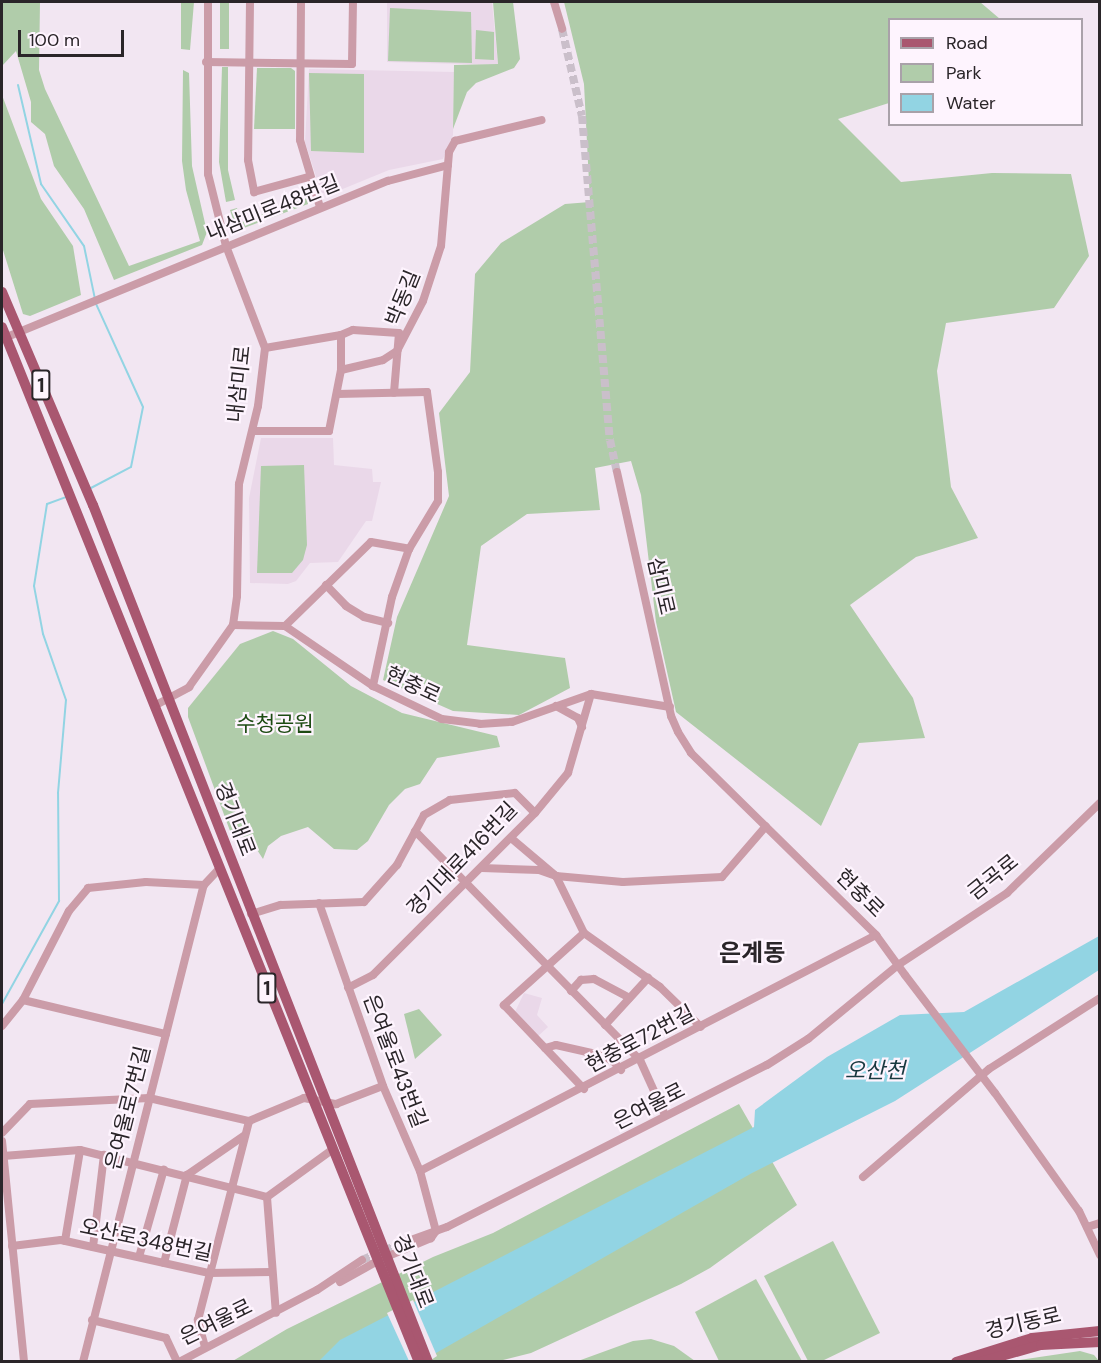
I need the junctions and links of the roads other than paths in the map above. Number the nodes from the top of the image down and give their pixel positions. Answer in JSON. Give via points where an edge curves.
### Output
{"nodes":[{"id":1,"x":208,"y":2,"type":"edge"},
{"id":2,"x":250,"y":2,"type":"edge"},
{"id":3,"x":301,"y":2,"type":"edge"},
{"id":4,"x":353,"y":2,"type":"edge"},
{"id":5,"x":554,"y":2,"type":"edge"},
{"id":6,"x":562,"y":29,"type":"tunnel mouth"},
{"id":7,"x":206,"y":62,"type":"junction"},
{"id":8,"x":249,"y":62,"type":"junction"},
{"id":9,"x":300,"y":64,"type":"junction"},
{"id":10,"x":542,"y":120,"type":"dead end"},
{"id":11,"x":448,"y":165,"type":"junction"},
{"id":12,"x":309,"y":177,"type":"junction"},
{"id":13,"x":320,"y":207,"type":"junction"},
{"id":14,"x":226,"y":246,"type":"junction"},
{"id":15,"x":2,"y":292,"type":"edge"},
{"id":16,"x":18,"y":331,"type":"junction"},
{"id":17,"x":3,"y":334,"type":"edge"},
{"id":18,"x":341,"y":335,"type":"junction"},
{"id":19,"x":265,"y":348,"type":"junction"},
{"id":20,"x":397,"y":351,"type":"junction"},
{"id":21,"x":341,"y":370,"type":"junction"},
{"id":22,"x":394,"y":393,"type":"junction"},
{"id":23,"x":337,"y":394,"type":"junction"},
{"id":24,"x":253,"y":431,"type":"junction"},
{"id":25,"x":617,"y":472,"type":"tunnel mouth"},
{"id":26,"x":409,"y":549,"type":"junction"},
{"id":27,"x":327,"y":585,"type":"junction"},
{"id":28,"x":388,"y":623,"type":"junction"},
{"id":29,"x":233,"y":625,"type":"junction"},
{"id":30,"x":285,"y":626,"type":"junction"},
{"id":31,"x":373,"y":686,"type":"junction"},
{"id":32,"x":591,"y":694,"type":"junction"},
{"id":33,"x":168,"y":701,"type":"junction"},
{"id":34,"x":154,"y":706,"type":"junction"},
{"id":35,"x":556,"y":706,"type":"junction"},
{"id":36,"x":670,"y":707,"type":"junction"},
{"id":37,"x":582,"y":729,"type":"junction"},
{"id":38,"x":1100,"y":803,"type":"edge"},
{"id":39,"x":535,"y":813,"type":"junction"},
{"id":40,"x":766,"y":826,"type":"junction"},
{"id":41,"x":415,"y":831,"type":"junction"},
{"id":42,"x":511,"y":838,"type":"junction"},
{"id":43,"x":482,"y":868,"type":"junction"},
{"id":44,"x":219,"y":869,"type":"junction"},
{"id":45,"x":556,"y":876,"type":"junction"},
{"id":46,"x":466,"y":884,"type":"junction"},
{"id":47,"x":204,"y":885,"type":"junction"},
{"id":48,"x":319,"y":903,"type":"junction"},
{"id":49,"x":251,"y":914,"type":"junction"},
{"id":50,"x":584,"y":933,"type":"junction"},
{"id":51,"x":876,"y":935,"type":"junction"},
{"id":52,"x":898,"y":965,"type":"junction"},
{"id":53,"x":546,"y":966,"type":"junction"},
{"id":54,"x":648,"y":978,"type":"junction"},
{"id":55,"x":348,"y":988,"type":"junction"},
{"id":56,"x":571,"y":991,"type":"junction"},
{"id":57,"x":629,"y":998,"type":"junction"},
{"id":58,"x":1100,"y":998,"type":"edge"},
{"id":59,"x":23,"y":1000,"type":"junction"},
{"id":60,"x":605,"y":1025,"type":"junction"},
{"id":61,"x":2,"y":1026,"type":"edge"},
{"id":62,"x":701,"y":1027,"type":"junction"},
{"id":63,"x":166,"y":1034,"type":"junction"},
{"id":64,"x":544,"y":1048,"type":"junction"},
{"id":65,"x":640,"y":1060,"type":"junction"},
{"id":66,"x":621,"y":1070,"type":"junction"},
{"id":67,"x":383,"y":1086,"type":"junction"},
{"id":68,"x":584,"y":1089,"type":"junction"},
{"id":69,"x":150,"y":1098,"type":"junction"},
{"id":70,"x":313,"y":1102,"type":"junction"},
{"id":71,"x":325,"y":1102,"type":"junction"},
{"id":72,"x":665,"y":1115,"type":"junction"},
{"id":73,"x":249,"y":1121,"type":"junction"},
{"id":74,"x":2,"y":1133,"type":"edge"},
{"id":75,"x":245,"y":1135,"type":"junction"},
{"id":76,"x":2,"y":1141,"type":"edge"},
{"id":77,"x":80,"y":1150,"type":"junction"},
{"id":78,"x":332,"y":1150,"type":"junction"},
{"id":79,"x":104,"y":1155,"type":"junction"},
{"id":80,"x":3,"y":1156,"type":"edge"},
{"id":81,"x":133,"y":1162,"type":"junction"},
{"id":82,"x":164,"y":1169,"type":"junction"},
{"id":83,"x":420,"y":1171,"type":"junction"},
{"id":84,"x":187,"y":1174,"type":"junction"},
{"id":85,"x":863,"y":1177,"type":"dead end"},
{"id":86,"x":233,"y":1186,"type":"junction"},
{"id":87,"x":267,"y":1197,"type":"junction"},
{"id":88,"x":1100,"y":1223,"type":"edge"},
{"id":89,"x":1087,"y":1227,"type":"junction"},
{"id":90,"x":436,"y":1232,"type":"junction"},
{"id":91,"x":65,"y":1241,"type":"junction"},
{"id":92,"x":397,"y":1245,"type":"tunnel mouth"},
{"id":93,"x":12,"y":1246,"type":"junction"},
{"id":94,"x":93,"y":1246,"type":"junction"},
{"id":95,"x":110,"y":1250,"type":"junction"},
{"id":96,"x":1100,"y":1255,"type":"edge"},
{"id":97,"x":139,"y":1257,"type":"junction"},
{"id":98,"x":362,"y":1260,"type":"tunnel mouth"},
{"id":99,"x":164,"y":1263,"type":"junction"},
{"id":100,"x":383,"y":1263,"type":"junction"},
{"id":101,"x":272,"y":1272,"type":"junction"},
{"id":102,"x":209,"y":1274,"type":"junction"},
{"id":103,"x":318,"y":1290,"type":"junction"},
{"id":104,"x":276,"y":1312,"type":"junction"},
{"id":105,"x":92,"y":1320,"type":"junction"},
{"id":106,"x":1100,"y":1331,"type":"edge"},
{"id":107,"x":1100,"y":1342,"type":"edge"},
{"id":108,"x":205,"y":1347,"type":"junction"},
{"id":109,"x":24,"y":1362,"type":"edge"},
{"id":110,"x":83,"y":1362,"type":"edge"},
{"id":111,"x":178,"y":1362,"type":"edge"},
{"id":112,"x":419,"y":1362,"type":"edge"},
{"id":113,"x":428,"y":1362,"type":"edge"},
{"id":114,"x":956,"y":1362,"type":"edge"},
{"id":115,"x":980,"y":1362,"type":"edge"}],
"edges":[{"from":1,"to":7,"type":"street","name":"내삼미로"},
{"from":2,"to":8,"type":"street"},
{"from":3,"to":9,"type":"street"},
{"from":4,"to":9,"type":"street","via":[[352,64]]},
{"from":5,"to":6,"type":"street"},
{"from":7,"to":8,"type":"street"},
{"from":7,"to":14,"type":"street","name":"내삼미로","via":[[207,165]]},
{"from":8,"to":9,"type":"street"},
{"from":8,"to":12,"type":"street","via":[[248,160],[254,192]]},
{"from":9,"to":12,"type":"street","via":[[300,140]]},
{"from":10,"to":11,"type":"street","name":"박동길","via":[[455,141]]},
{"from":11,"to":13,"type":"street","name":"내삼미로48번길","via":[[406,174]]},
{"from":11,"to":20,"type":"street","name":"박동길","via":[[439,254],[418,311]]},
{"from":12,"to":13,"type":"street"},
{"from":13,"to":14,"type":"street","name":"내삼미로48번길"},
{"from":14,"to":16,"type":"street","name":"내삼미로48번길"},
{"from":14,"to":19,"type":"street","name":"내삼미로"},
{"from":15,"to":16,"type":"main road","name":"경기대로","number":"1"},
{"from":16,"to":17,"type":"street","name":"내삼미로48번길"},
{"from":16,"to":33,"type":"main road","name":"경기대로","number":"1","via":[[93,505]]},
{"from":17,"to":34,"type":"main road","name":"경기대로","number":"1"},
{"from":18,"to":19,"type":"street"},
{"from":18,"to":20,"type":"street","via":[[353,330],[399,333]]},
{"from":18,"to":21,"type":"street"},
{"from":19,"to":24,"type":"street","name":"내삼미로"},
{"from":20,"to":21,"type":"street","name":"박동길","via":[[383,360]]},
{"from":20,"to":22,"type":"street"},
{"from":21,"to":23,"type":"street"},
{"from":22,"to":23,"type":"street"},
{"from":22,"to":26,"type":"street","via":[[427,392],[438,472],[438,501]]},
{"from":23,"to":24,"type":"street","via":[[329,432]]},
{"from":24,"to":29,"type":"street","name":"내삼미로","via":[[238,492]]},
{"from":25,"to":36,"type":"street","name":"삼미로"},
{"from":26,"to":27,"type":"street","via":[[371,542]]},
{"from":26,"to":28,"type":"street","via":[[392,597]]},
{"from":27,"to":28,"type":"street","via":[[346,606],[364,618]]},
{"from":27,"to":30,"type":"street"},
{"from":28,"to":31,"type":"street"},
{"from":29,"to":30,"type":"street"},
{"from":29,"to":33,"type":"street","name":"내삼미로","via":[[189,687]]},
{"from":30,"to":31,"type":"street","name":"현충로"},
{"from":31,"to":35,"type":"street","name":"현충로","via":[[442,719],[480,724],[530,718]]},
{"from":32,"to":35,"type":"street","name":"현충로"},
{"from":32,"to":36,"type":"street"},
{"from":32,"to":37,"type":"street"},
{"from":33,"to":34,"type":"street","name":"내삼미로"},
{"from":33,"to":49,"type":"main road","name":"경기대로","number":"1"},
{"from":34,"to":44,"type":"main road","name":"경기대로","number":"1"},
{"from":35,"to":37,"type":"street","via":[[578,718]]},
{"from":36,"to":40,"type":"street","name":"현충로","via":[[678,732],[691,753]]},
{"from":37,"to":39,"type":"street","via":[[568,772]]},
{"from":38,"to":52,"type":"street","name":"금곡로","via":[[1007,893]]},
{"from":39,"to":41,"type":"street","name":"경기대로416번길","via":[[515,793],[489,793],[450,800],[424,815]]},
{"from":39,"to":42,"type":"street","name":"경기대로416번길"},
{"from":40,"to":45,"type":"street","via":[[722,877],[623,882]]},
{"from":40,"to":51,"type":"street","name":"현충로"},
{"from":41,"to":46,"type":"street"},
{"from":41,"to":48,"type":"street","name":"경기대로416번길","via":[[396,865],[364,902]]},
{"from":42,"to":43,"type":"street","name":"경기대로416번길"},
{"from":42,"to":45,"type":"street"},
{"from":43,"to":45,"type":"street","via":[[538,870]]},
{"from":43,"to":46,"type":"street","name":"경기대로416번길"},
{"from":44,"to":47,"type":"street","name":"은여울로7번길"},
{"from":44,"to":70,"type":"main road","name":"경기대로","number":"1"},
{"from":45,"to":50,"type":"street"},
{"from":46,"to":53,"type":"street"},
{"from":46,"to":55,"type":"street","name":"경기대로416번길","via":[[373,975]]},
{"from":47,"to":59,"type":"street","via":[[146,882],[88,888],[69,911]]},
{"from":47,"to":63,"type":"street","name":"은여울로7번길"},
{"from":48,"to":49,"type":"street","name":"경기대로416번길","via":[[281,904]]},
{"from":48,"to":55,"type":"street","name":"은여울로43번길"},
{"from":49,"to":71,"type":"main road","name":"경기대로","number":"1"},
{"from":50,"to":53,"type":"street"},
{"from":50,"to":54,"type":"street"},
{"from":51,"to":52,"type":"street","name":"현충로"},
{"from":51,"to":62,"type":"street","name":"현충로72번길"},
{"from":52,"to":72,"type":"street","name":"은여울로","via":[[808,1039],[727,1086]]},
{"from":52,"to":89,"type":"street","name":"현충로","bridge":true,"via":[[995,1093]]},
{"from":53,"to":56,"type":"street"},
{"from":53,"to":64,"type":"street","via":[[504,1005]]},
{"from":54,"to":57,"type":"street"},
{"from":54,"to":62,"type":"street"},
{"from":55,"to":67,"type":"street","name":"은여울로43번길"},
{"from":56,"to":57,"type":"street","via":[[581,980],[594,979]]},
{"from":56,"to":60,"type":"street"},
{"from":57,"to":60,"type":"street"},
{"from":58,"to":85,"type":"street","via":[[989,1069]]},
{"from":59,"to":61,"type":"street"},
{"from":59,"to":63,"type":"street"},
{"from":60,"to":65,"type":"street"},
{"from":62,"to":65,"type":"street","name":"현충로72번길"},
{"from":63,"to":69,"type":"street","name":"은여울로7번길"},
{"from":64,"to":66,"type":"street","via":[[556,1045],[596,1054],[613,1061]]},
{"from":64,"to":68,"type":"street"},
{"from":65,"to":66,"type":"street","name":"현충로72번길"},
{"from":65,"to":72,"type":"street"},
{"from":66,"to":68,"type":"street","name":"현충로72번길"},
{"from":67,"to":71,"type":"street","via":[[336,1104]]},
{"from":67,"to":83,"type":"street","name":"은여울로43번길"},
{"from":68,"to":83,"type":"street","name":"현충로72번길"},
{"from":69,"to":73,"type":"street"},
{"from":69,"to":74,"type":"street","via":[[30,1104]]},
{"from":69,"to":81,"type":"street","name":"은여울로7번길"},
{"from":70,"to":71,"type":"street"},
{"from":70,"to":73,"type":"street","via":[[304,1098]]},
{"from":70,"to":78,"type":"main road","name":"경기대로","number":"1"},
{"from":71,"to":100,"type":"main road","name":"경기대로","number":"1"},
{"from":72,"to":90,"type":"street","name":"은여울로","via":[[602,1151]]},
{"from":73,"to":75,"type":"street"},
{"from":75,"to":84,"type":"street"},
{"from":75,"to":86,"type":"street"},
{"from":76,"to":80,"type":"street"},
{"from":77,"to":79,"type":"street"},
{"from":77,"to":80,"type":"street"},
{"from":77,"to":91,"type":"street"},
{"from":78,"to":87,"type":"street"},
{"from":78,"to":100,"type":"main road","name":"경기대로","number":"1"},
{"from":79,"to":81,"type":"street"},
{"from":79,"to":94,"type":"street"},
{"from":80,"to":93,"type":"street"},
{"from":81,"to":82,"type":"street"},
{"from":81,"to":95,"type":"street","name":"은여울로7번길"},
{"from":82,"to":84,"type":"street"},
{"from":82,"to":97,"type":"street"},
{"from":83,"to":90,"type":"street","name":"은여울로43번길"},
{"from":84,"to":86,"type":"street"},
{"from":84,"to":99,"type":"street"},
{"from":86,"to":87,"type":"street"},
{"from":86,"to":102,"type":"street"},
{"from":87,"to":101,"type":"street"},
{"from":88,"to":89,"type":"street"},
{"from":89,"to":96,"type":"street","name":"현충로"},
{"from":90,"to":92,"type":"street","name":"은여울로"},
{"from":90,"to":100,"type":"street"},
{"from":91,"to":93,"type":"street","name":"오산로348번길"},
{"from":91,"to":94,"type":"street","name":"오산로348번길"},
{"from":93,"to":109,"type":"street"},
{"from":94,"to":95,"type":"street","name":"오산로348번길"},
{"from":95,"to":97,"type":"street","name":"오산로348번길"},
{"from":95,"to":105,"type":"street","name":"은여울로7번길"},
{"from":97,"to":99,"type":"street","name":"오산로348번길"},
{"from":98,"to":103,"type":"street","name":"은여울로"},
{"from":99,"to":102,"type":"street","name":"오산로348번길"},
{"from":100,"to":103,"type":"street","via":[[329,1289]]},
{"from":100,"to":112,"type":"main road","name":"경기대로","number":"1"},
{"from":100,"to":113,"type":"main road","name":"경기대로","number":"1"},
{"from":101,"to":102,"type":"street","name":"오산로348번길"},
{"from":101,"to":104,"type":"street"},
{"from":102,"to":108,"type":"street","via":[[198,1320]]},
{"from":103,"to":104,"type":"street","name":"은여울로"},
{"from":104,"to":108,"type":"street","name":"은여울로"},
{"from":105,"to":110,"type":"street","name":"은여울로7번길"},
{"from":105,"to":111,"type":"street","via":[[166,1338]]},
{"from":106,"to":114,"type":"main road","name":"경기동로","via":[[1032,1338]]},
{"from":107,"to":115,"type":"main road","name":"경기동로","via":[[1041,1345]]},
{"from":108,"to":111,"type":"street","name":"은여울로"}]}
